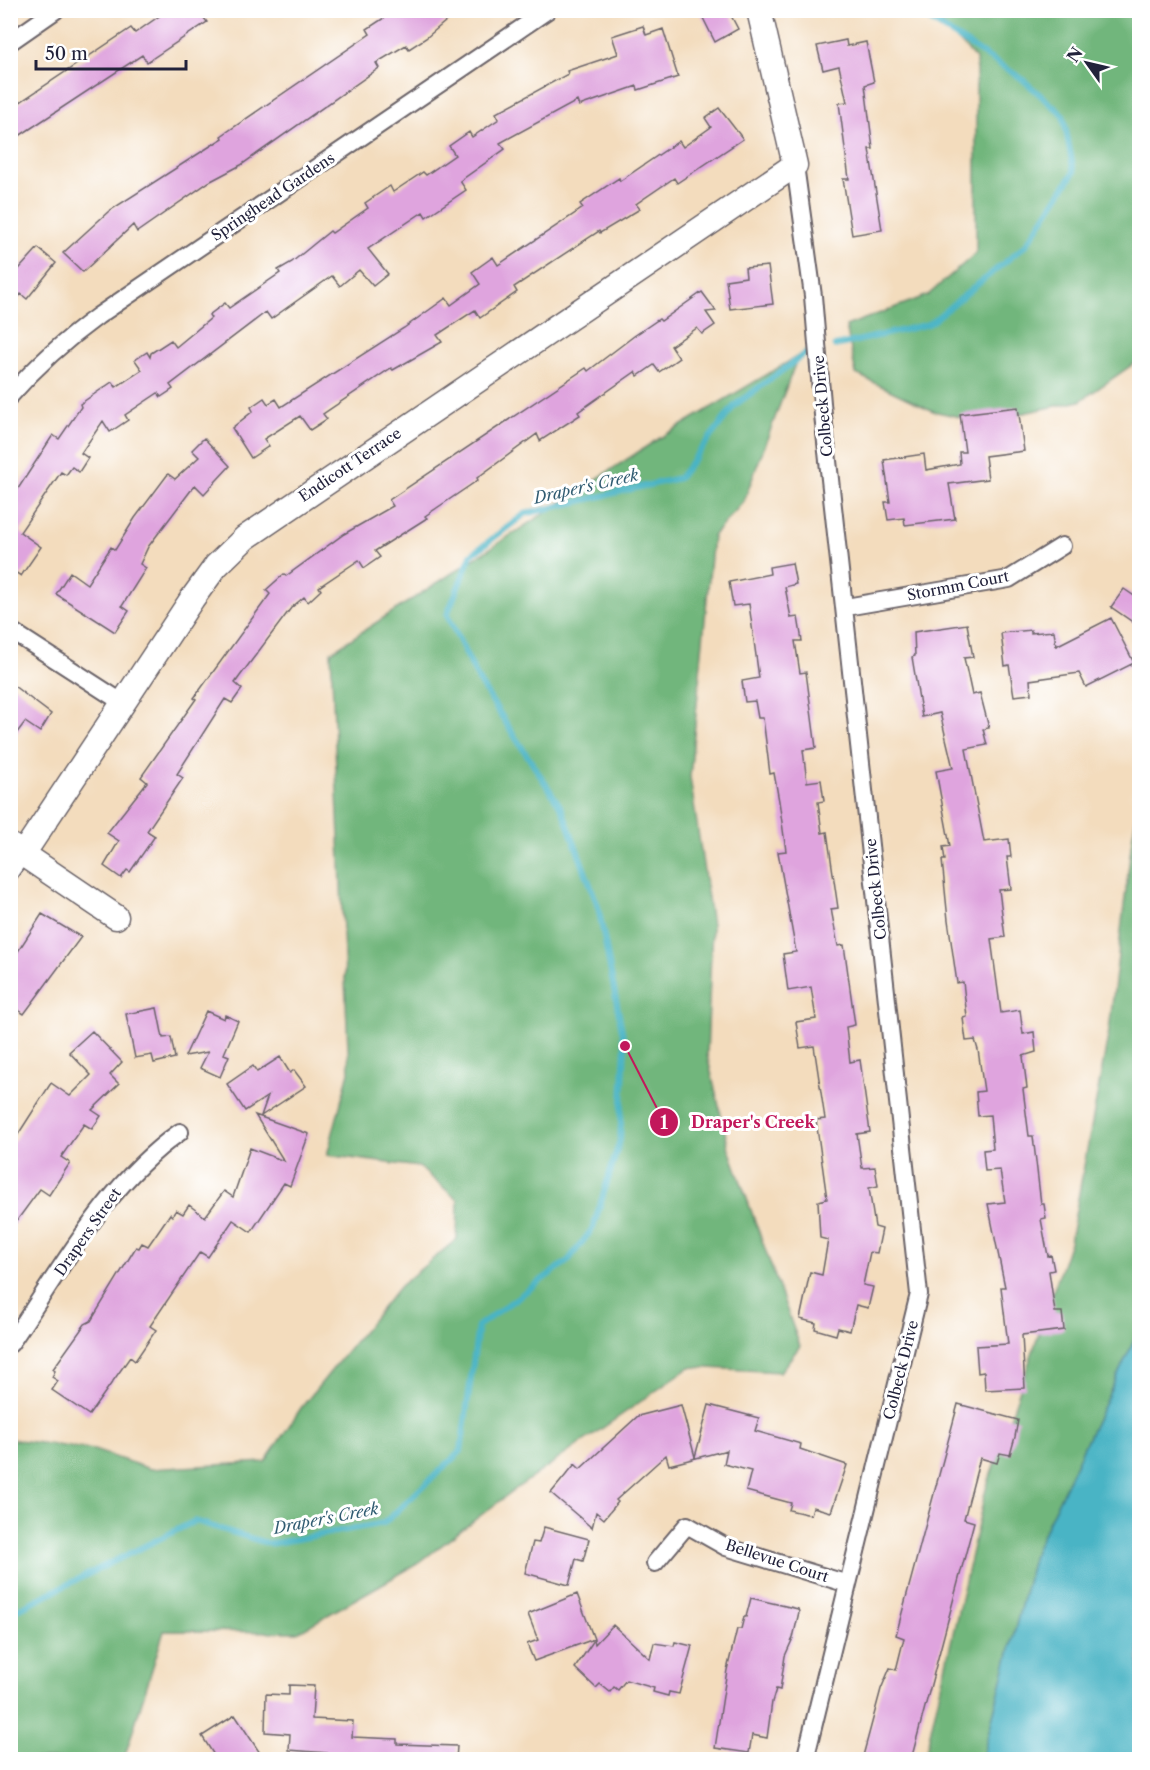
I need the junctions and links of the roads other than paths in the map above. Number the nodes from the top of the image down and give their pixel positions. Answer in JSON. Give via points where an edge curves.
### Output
{"nodes":[{"id":1,"x":56,"y":10,"type":"edge"},
{"id":2,"x":548,"y":10,"type":"edge"},
{"id":3,"x":759,"y":10,"type":"edge"},
{"id":4,"x":10,"y":42,"type":"edge"},
{"id":5,"x":795,"y":165,"type":"junction"},
{"id":6,"x":10,"y":396,"type":"edge"},
{"id":7,"x":1062,"y":546,"type":"dead end"},
{"id":8,"x":846,"y":607,"type":"junction"},
{"id":9,"x":10,"y":630,"type":"edge"},
{"id":10,"x":123,"y":703,"type":"junction"},
{"id":11,"x":15,"y":857,"type":"edge"},
{"id":12,"x":116,"y":917,"type":"dead end"},
{"id":13,"x":180,"y":1132,"type":"dead end"},
{"id":14,"x":10,"y":1344,"type":"edge"},
{"id":15,"x":655,"y":1563,"type":"dead end"},
{"id":16,"x":848,"y":1584,"type":"junction"},
{"id":17,"x":805,"y":1760,"type":"edge"}],
"edges":[{"from":1,"to":4,"type":"street"},
{"from":2,"to":6,"type":"street","name":"Springhead Gardens","via":[[63,341]]},
{"from":3,"to":5,"type":"street","name":"Colbeck Drive"},
{"from":5,"to":8,"type":"street","name":"Colbeck Drive"},
{"from":5,"to":10,"type":"street","name":"Endicott Terrace","via":[[245,538],[216,566]]},
{"from":7,"to":8,"type":"street","name":"Stormm Court","via":[[1009,579]]},
{"from":8,"to":16,"type":"street","name":"Colbeck Drive","via":[[919,1294]]},
{"from":9,"to":10,"type":"street"},
{"from":10,"to":11,"type":"street","name":"Endicott Terrace"},
{"from":11,"to":12,"type":"street"},
{"from":13,"to":14,"type":"street","name":"Drapers Street","via":[[135,1169],[109,1200]]},
{"from":15,"to":16,"type":"street","name":"Bellevue Court","via":[[687,1525],[726,1547]]},
{"from":16,"to":17,"type":"street","name":"Colbeck Drive"}]}
